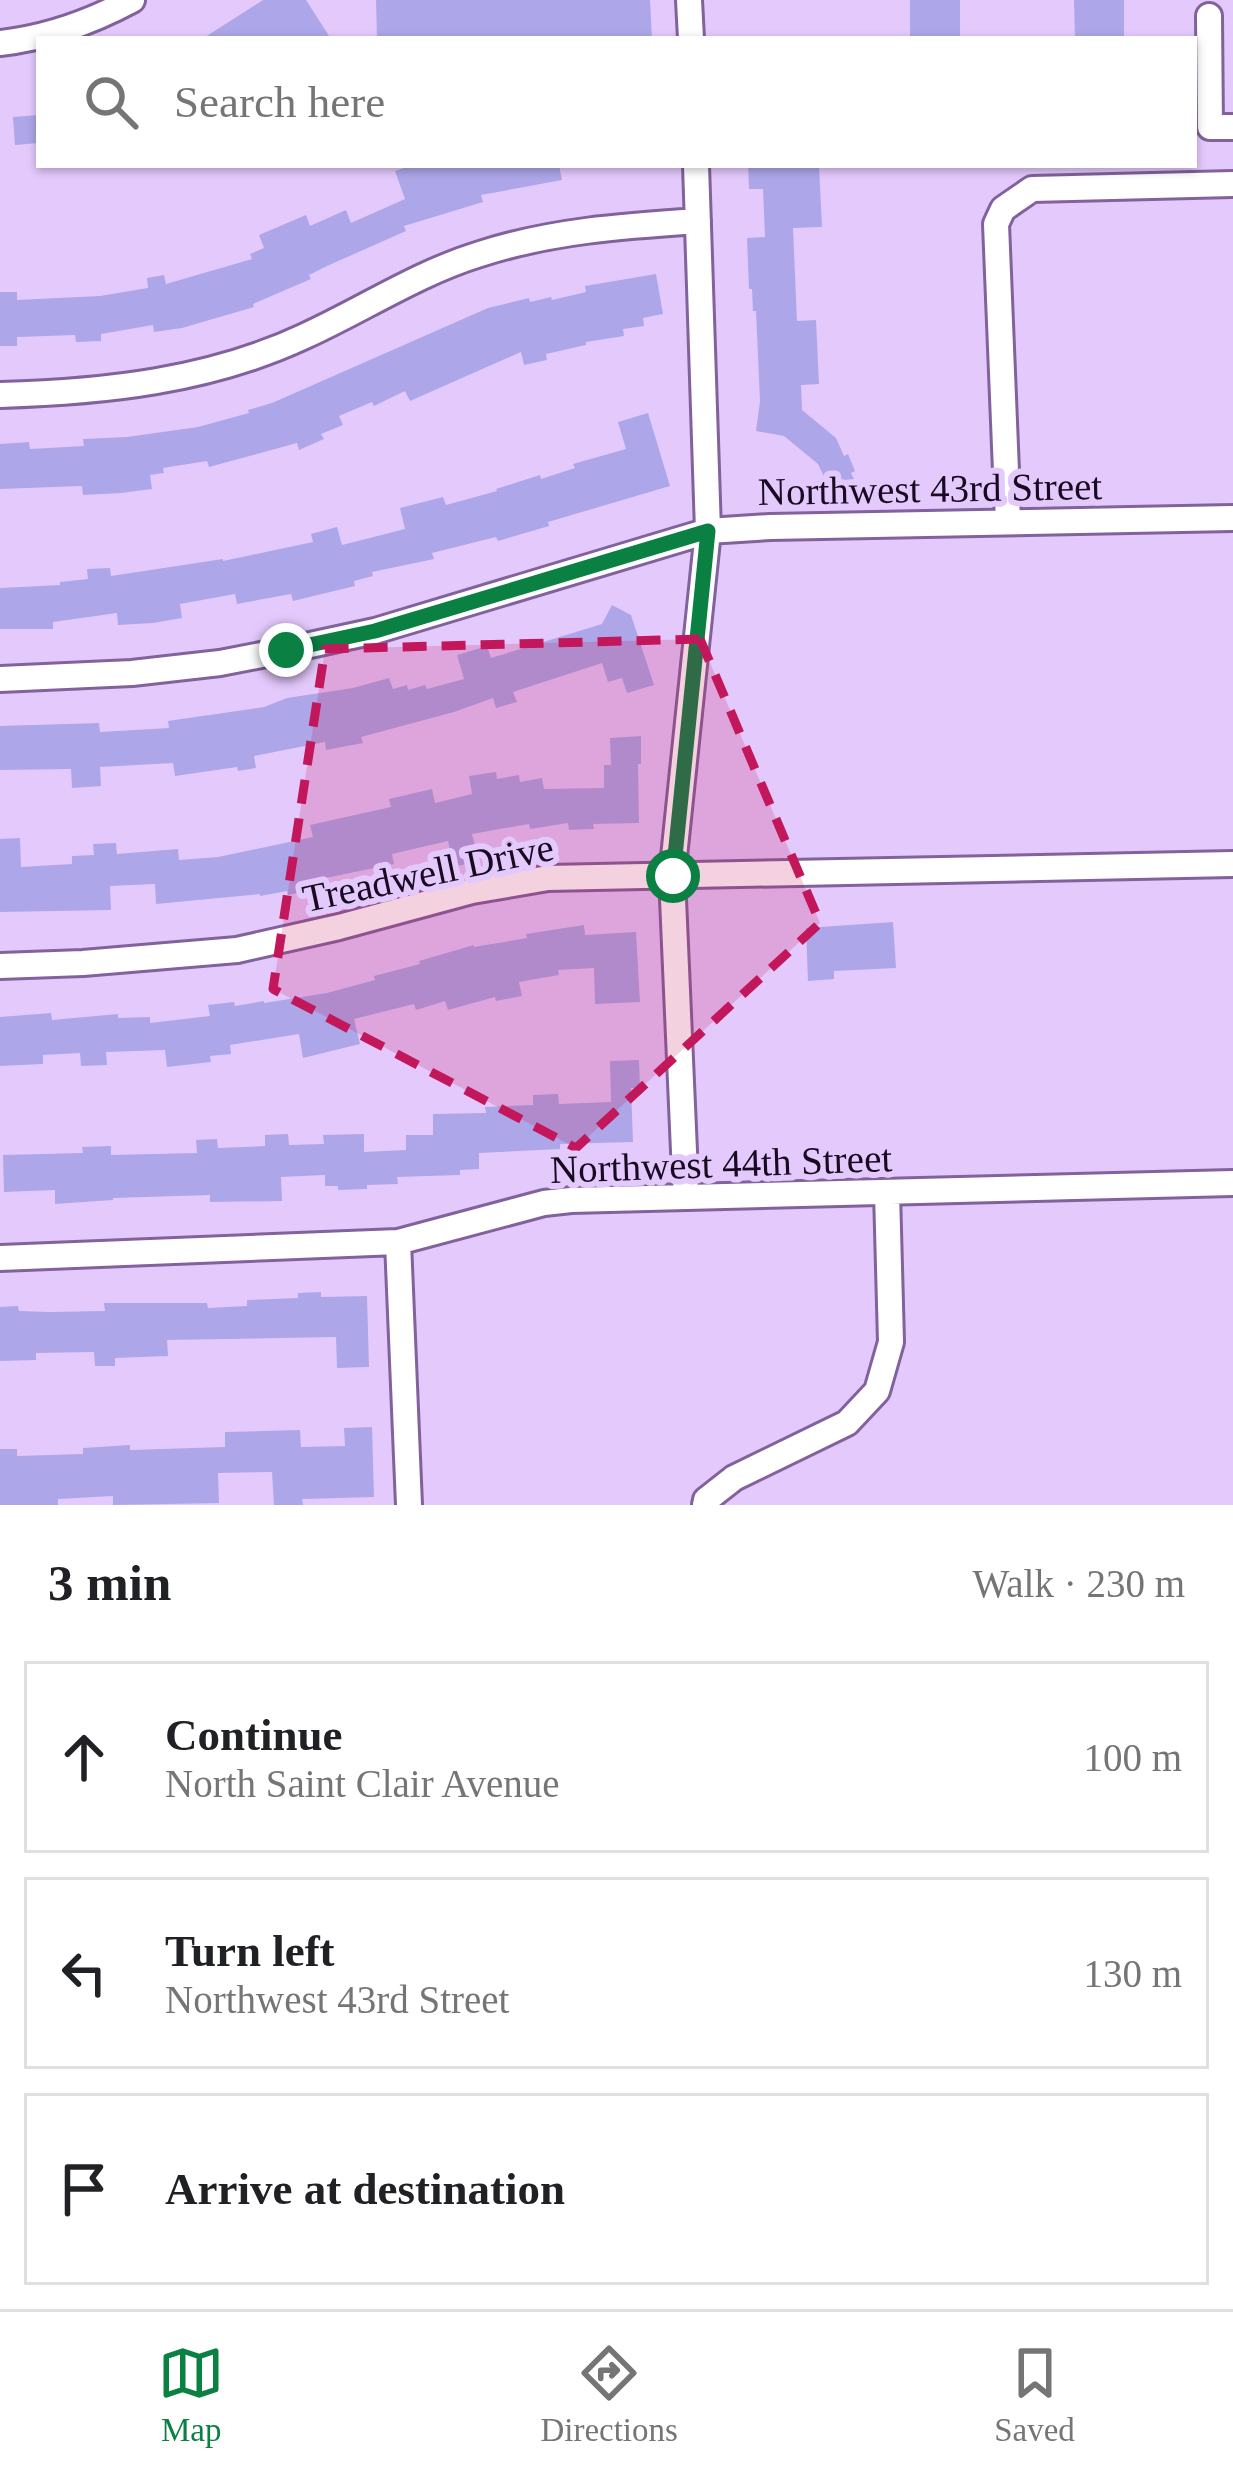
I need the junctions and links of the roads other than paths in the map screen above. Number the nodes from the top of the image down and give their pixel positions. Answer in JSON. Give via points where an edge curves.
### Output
{"nodes":[{"id":1,"x":132,"y":0,"type":"edge"},
{"id":2,"x":689,"y":0,"type":"edge"},
{"id":3,"x":1209,"y":16,"type":"dead end"},
{"id":4,"x":38,"y":36,"type":"edge"},
{"id":5,"x":691,"y":36,"type":"edge"},
{"id":6,"x":36,"y":37,"type":"edge"},
{"id":7,"x":0,"y":43,"type":"edge"},
{"id":8,"x":1233,"y":127,"type":"edge"},
{"id":9,"x":695,"y":168,"type":"edge"},
{"id":10,"x":1233,"y":184,"type":"edge"},
{"id":11,"x":698,"y":221,"type":"junction"},
{"id":12,"x":0,"y":395,"type":"edge"},
{"id":13,"x":1233,"y":518,"type":"edge"},
{"id":14,"x":1008,"y":521,"type":"junction"},
{"id":15,"x":708,"y":531,"type":"junction"},
{"id":16,"x":0,"y":679,"type":"edge"},
{"id":17,"x":1233,"y":863,"type":"edge"},
{"id":18,"x":673,"y":876,"type":"junction"},
{"id":19,"x":0,"y":966,"type":"edge"},
{"id":20,"x":1233,"y":1183,"type":"edge"},
{"id":21,"x":887,"y":1192,"type":"junction"},
{"id":22,"x":686,"y":1197,"type":"junction"},
{"id":23,"x":398,"y":1242,"type":"junction"},
{"id":24,"x":0,"y":1258,"type":"edge"},
{"id":25,"x":409,"y":1505,"type":"edge"},
{"id":26,"x":705,"y":1505,"type":"edge"}],
"edges":[{"from":1,"to":4,"type":"street"},
{"from":2,"to":5,"type":"street"},
{"from":3,"to":8,"type":"street","via":[[1210,127]]},
{"from":6,"to":7,"type":"street"},
{"from":9,"to":11,"type":"street"},
{"from":10,"to":14,"type":"street","via":[[1032,189],[1003,209],[996,224]]},
{"from":11,"to":12,"type":"street","via":[[603,227],[476,255],[302,338],[174,378]]},
{"from":11,"to":15,"type":"street"},
{"from":13,"to":14,"type":"street","name":"Northwest 43rd Street"},
{"from":14,"to":15,"type":"street","name":"Northwest 43rd Street"},
{"from":15,"to":16,"type":"street","name":"Northwest 43rd Street","via":[[286,650],[132,673]]},
{"from":15,"to":18,"type":"street"},
{"from":17,"to":18,"type":"street","name":"Treadwell Drive"},
{"from":18,"to":19,"type":"street","name":"Treadwell Drive","via":[[548,878],[237,950]]},
{"from":18,"to":22,"type":"street"},
{"from":20,"to":21,"type":"street","name":"Northwest 44th Street"},
{"from":21,"to":22,"type":"street","name":"Northwest 44th Street"},
{"from":21,"to":26,"type":"street","via":[[891,1342],[877,1391],[848,1423],[734,1478]]},
{"from":22,"to":23,"type":"street","name":"Northwest 44th Street","via":[[544,1203]]},
{"from":23,"to":24,"type":"street","name":"Northwest 44th Street"},
{"from":23,"to":25,"type":"street"}]}
